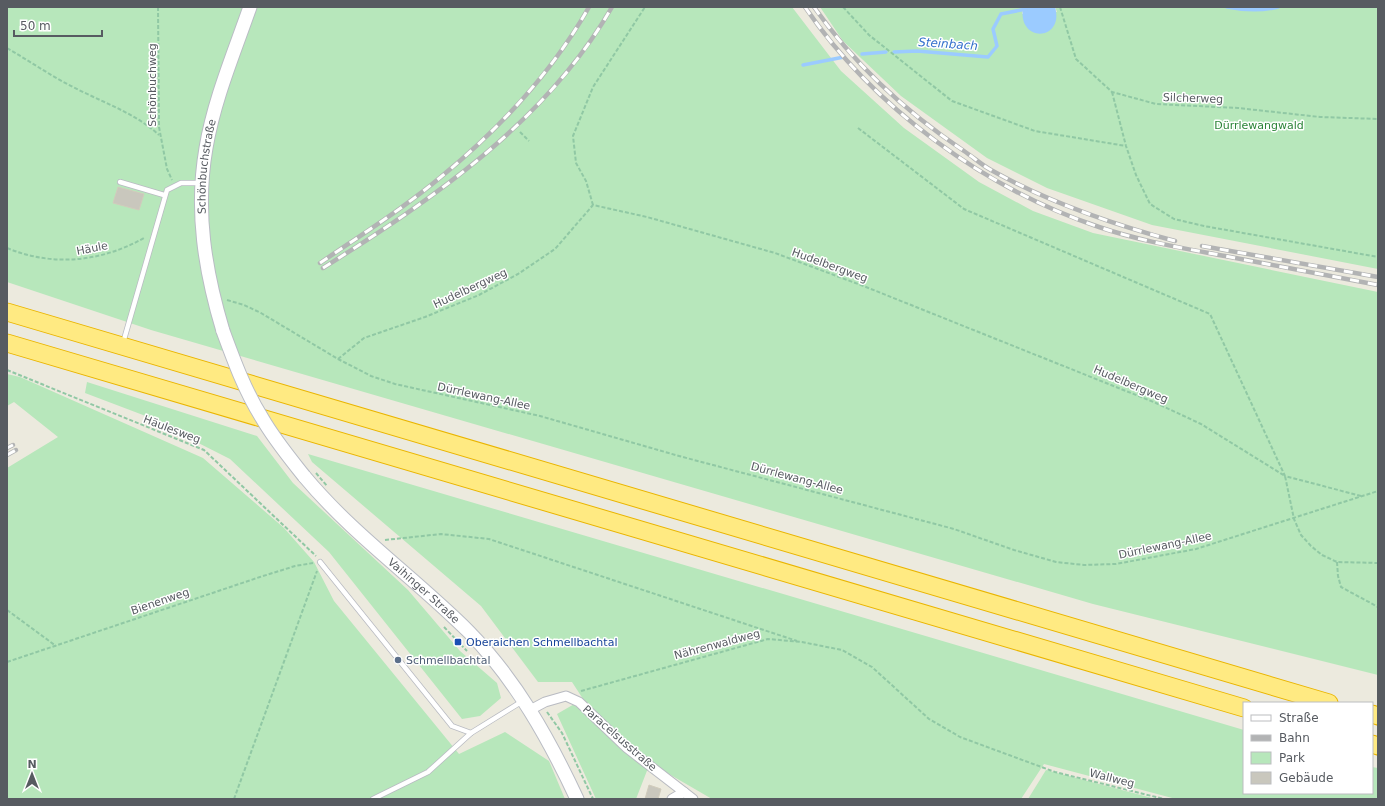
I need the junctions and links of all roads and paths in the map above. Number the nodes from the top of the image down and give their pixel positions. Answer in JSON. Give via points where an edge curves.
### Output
{"nodes":[{"id":1,"x":158,"y":7,"type":"edge"},
{"id":2,"x":250,"y":7,"type":"edge"},
{"id":3,"x":644,"y":7,"type":"edge"},
{"id":4,"x":844,"y":7,"type":"edge"},
{"id":5,"x":1060,"y":7,"type":"edge"},
{"id":6,"x":7,"y":48,"type":"edge"},
{"id":7,"x":1112,"y":92,"type":"junction"},
{"id":8,"x":1378,"y":119,"type":"edge"},
{"id":9,"x":858,"y":128,"type":"dead end"},
{"id":10,"x":520,"y":132,"type":"dead end"},
{"id":11,"x":160,"y":136,"type":"junction"},
{"id":12,"x":529,"y":141,"type":"dead end"},
{"id":13,"x":1126,"y":146,"type":"junction"},
{"id":14,"x":120,"y":182,"type":"dead end"},
{"id":15,"x":202,"y":183,"type":"junction"},
{"id":16,"x":175,"y":185,"type":"junction"},
{"id":17,"x":164,"y":195,"type":"junction"},
{"id":18,"x":593,"y":205,"type":"junction"},
{"id":19,"x":153,"y":234,"type":"junction"},
{"id":20,"x":7,"y":248,"type":"edge"},
{"id":21,"x":1378,"y":257,"type":"edge"},
{"id":22,"x":224,"y":300,"type":"dead end"},
{"id":23,"x":7,"y":312,"type":"edge"},
{"id":24,"x":7,"y":343,"type":"edge"},
{"id":25,"x":122,"y":346,"type":"junction"},
{"id":26,"x":338,"y":359,"type":"junction"},
{"id":27,"x":7,"y":370,"type":"edge"},
{"id":28,"x":308,"y":472,"type":"junction"},
{"id":29,"x":1285,"y":476,"type":"junction"},
{"id":30,"x":327,"y":486,"type":"dead end"},
{"id":31,"x":1378,"y":491,"type":"edge"},
{"id":32,"x":1362,"y":496,"type":"junction"},
{"id":33,"x":1294,"y":519,"type":"junction"},
{"id":34,"x":385,"y":540,"type":"dead end"},
{"id":35,"x":320,"y":562,"type":"junction"},
{"id":36,"x":1337,"y":562,"type":"junction"},
{"id":37,"x":1378,"y":563,"type":"edge"},
{"id":38,"x":1378,"y":607,"type":"edge"},
{"id":39,"x":7,"y":610,"type":"edge"},
{"id":40,"x":444,"y":627,"type":"dead end"},
{"id":41,"x":802,"y":642,"type":"junction"},
{"id":42,"x":56,"y":646,"type":"junction"},
{"id":43,"x":467,"y":650,"type":"dead end"},
{"id":44,"x":7,"y":662,"type":"edge"},
{"id":45,"x":566,"y":696,"type":"junction"},
{"id":46,"x":1327,"y":702,"type":"edge"},
{"id":47,"x":531,"y":705,"type":"junction"},
{"id":48,"x":1243,"y":708,"type":"edge"},
{"id":49,"x":471,"y":733,"type":"junction"},
{"id":50,"x":1055,"y":772,"type":"joint"},
{"id":51,"x":684,"y":792,"type":"junction"},
{"id":52,"x":234,"y":799,"type":"edge"},
{"id":53,"x":373,"y":799,"type":"edge"},
{"id":54,"x":577,"y":799,"type":"edge"},
{"id":55,"x":593,"y":799,"type":"edge"},
{"id":56,"x":672,"y":799,"type":"edge"},
{"id":57,"x":693,"y":799,"type":"edge"},
{"id":58,"x":1164,"y":799,"type":"edge"}],
"edges":[{"from":1,"to":11,"type":"path","name":"Schönbuchweg"},
{"from":2,"to":15,"type":"main road","name":"Schönbuchstraße","via":[[214,114],[206,148]]},
{"from":3,"to":18,"type":"path","via":[[593,87],[573,136],[576,163],[586,182]]},
{"from":4,"to":13,"type":"path","via":[[869,35],[952,101],[1035,131]]},
{"from":5,"to":7,"type":"path","name":"Silcherweg","via":[[1076,59]]},
{"from":6,"to":11,"type":"path","via":[[78,90],[130,113]]},
{"from":7,"to":8,"type":"path","name":"Silcherweg","via":[[1156,104]]},
{"from":7,"to":13,"type":"path"},
{"from":9,"to":29,"type":"path","via":[[964,208],[1210,314]]},
{"from":10,"to":12,"type":"path"},
{"from":11,"to":16,"type":"path","name":"Schönbuchweg","via":[[167,169]]},
{"from":13,"to":21,"type":"path","via":[[1150,204],[1174,219]]},
{"from":14,"to":17,"type":"lane"},
{"from":15,"to":16,"type":"lane"},
{"from":15,"to":28,"type":"main road","name":"Schönbuchstraße","bridge":true,"via":[[204,251],[223,331],[254,405],[279,445]]},
{"from":16,"to":17,"type":"lane"},
{"from":17,"to":19,"type":"lane"},
{"from":18,"to":26,"type":"path","name":"Hudelbergweg","via":[[555,249],[518,274],[479,295],[364,338]]},
{"from":18,"to":29,"type":"path","name":"Hudelbergweg","via":[[647,217],[775,253],[874,290],[1156,403],[1201,424]]},
{"from":19,"to":20,"type":"path","name":"Häule","via":[[120,250],[81,260],[33,255]]},
{"from":19,"to":25,"type":"lane"},
{"from":22,"to":26,"type":"path","name":"Dürrlewang-Allee","via":[[261,313]]},
{"from":23,"to":25,"type":"highway"},
{"from":24,"to":48,"type":"highway"},
{"from":25,"to":46,"type":"highway"},
{"from":26,"to":33,"type":"path","name":"Dürrlewang-Allee","via":[[371,376],[395,384],[540,416],[954,529],[1056,562],[1084,565],[1140,560],[1196,549]]},
{"from":27,"to":35,"type":"path","name":"Häulesweg","via":[[204,450],[311,550]]},
{"from":28,"to":30,"type":"path","bridge":true},
{"from":28,"to":47,"type":"main road","name":"Vaihinger Straße","via":[[342,518],[468,632]]},
{"from":29,"to":32,"type":"path","name":"Hudelbergweg"},
{"from":29,"to":33,"type":"path"},
{"from":31,"to":32,"type":"path","name":"Dürrlewang-Allee"},
{"from":32,"to":33,"type":"path","name":"Dürrlewang-Allee"},
{"from":33,"to":36,"type":"path","via":[[1301,535],[1311,546]]},
{"from":34,"to":41,"type":"path","via":[[441,534],[489,539]]},
{"from":35,"to":42,"type":"path","name":"Bienenweg","via":[[295,566],[260,577]]},
{"from":35,"to":49,"type":"lane","via":[[452,726]]},
{"from":35,"to":52,"type":"path"},
{"from":36,"to":37,"type":"path"},
{"from":36,"to":38,"type":"path","via":[[1341,587]]},
{"from":39,"to":42,"type":"path"},
{"from":40,"to":43,"type":"path"},
{"from":41,"to":45,"type":"path","name":"Nährenwaldweg","via":[[768,639],[668,665]]},
{"from":41,"to":50,"type":"path","name":"Nährenwaldweg","via":[[842,650],[872,667],[930,719],[960,737]]},
{"from":42,"to":44,"type":"path","name":"Bienenweg"},
{"from":45,"to":47,"type":"street"},
{"from":45,"to":51,"type":"street","name":"Paracelsusstraße","via":[[579,702],[627,748]]},
{"from":47,"to":49,"type":"lane"},
{"from":47,"to":54,"type":"main road","name":"Vaihinger Straße"},
{"from":47,"to":55,"type":"path","via":[[562,733]]},
{"from":49,"to":53,"type":"lane","via":[[428,772]]},
{"from":50,"to":58,"type":"path","name":"Wallweg"},
{"from":51,"to":56,"type":"street"},
{"from":51,"to":57,"type":"street","name":"Paracelsusstraße"}]}
